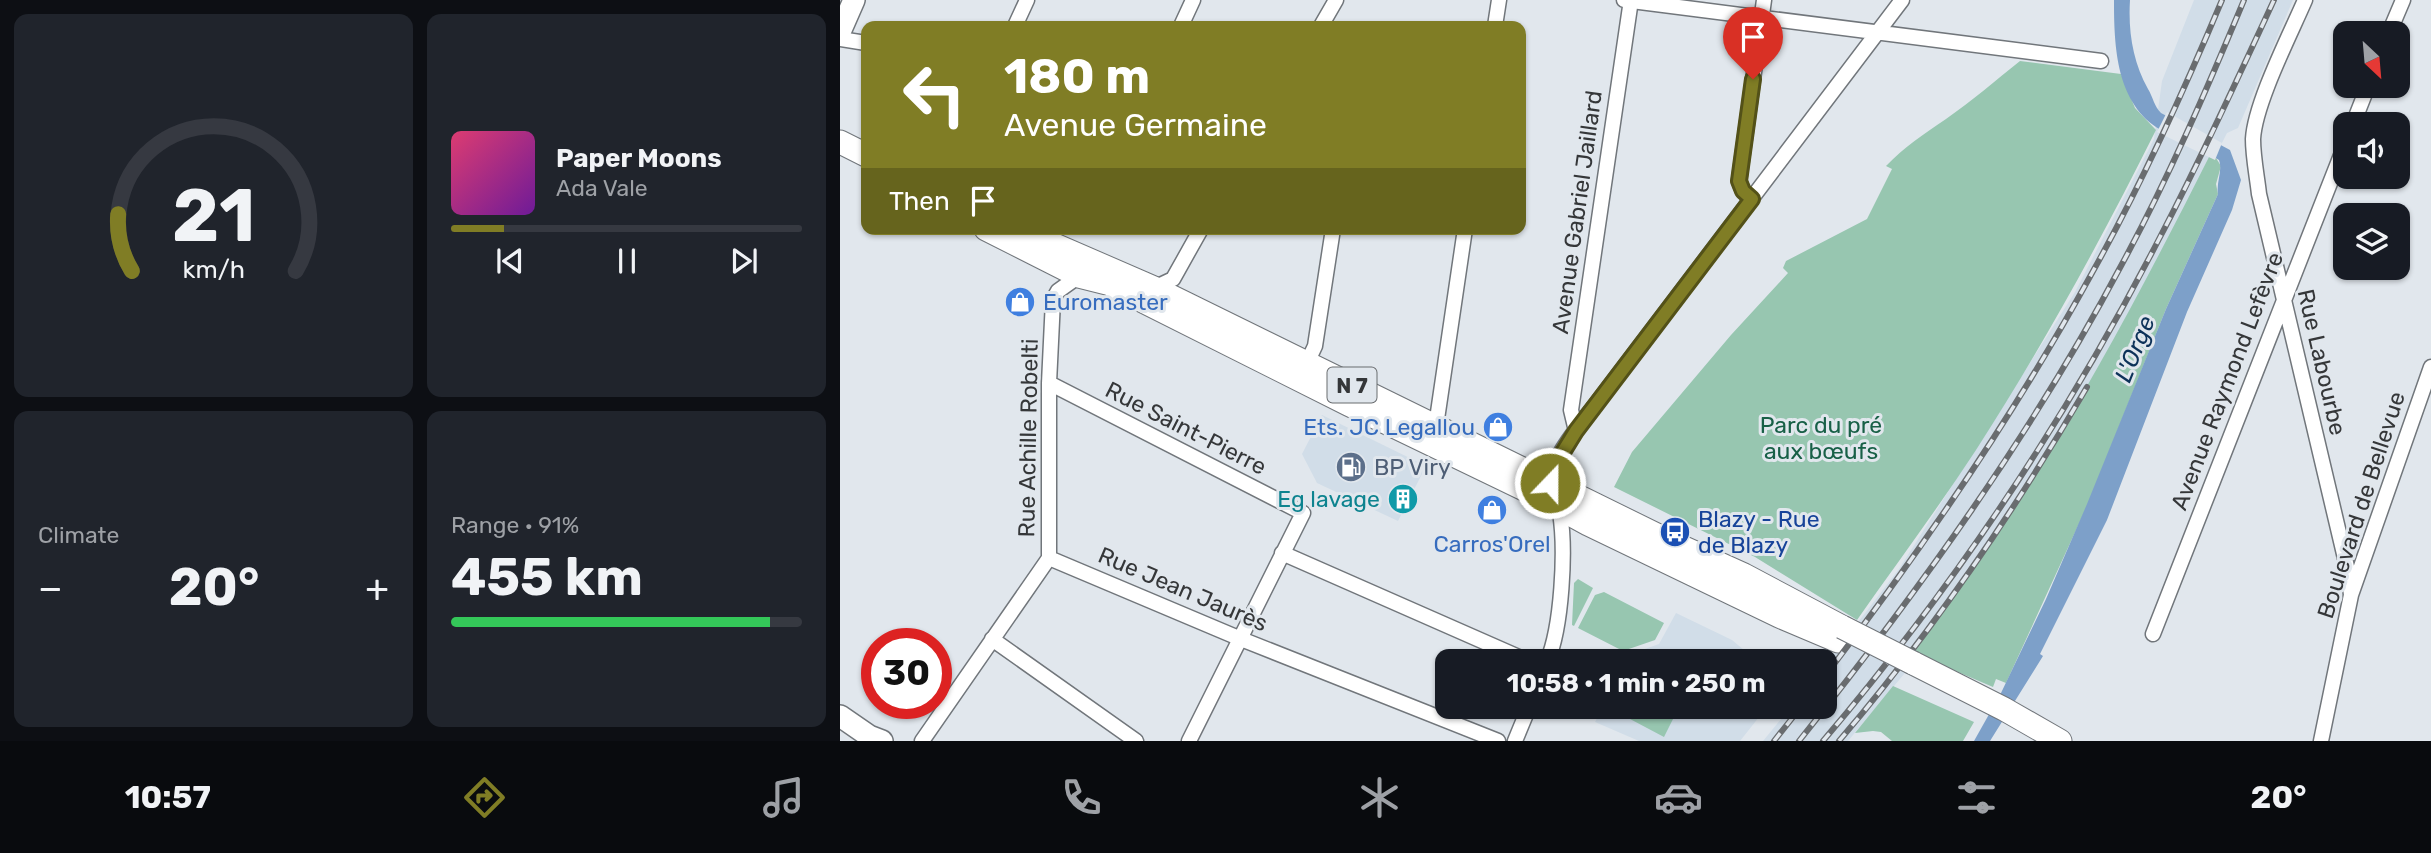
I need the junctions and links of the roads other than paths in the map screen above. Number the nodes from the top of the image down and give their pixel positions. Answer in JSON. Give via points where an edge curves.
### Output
{"nodes":[{"id":1,"x":854,"y":0,"type":"edge"},
{"id":2,"x":1027,"y":0,"type":"edge"},
{"id":3,"x":1193,"y":0,"type":"edge"},
{"id":4,"x":1336,"y":0,"type":"edge"},
{"id":5,"x":1499,"y":0,"type":"edge"},
{"id":6,"x":1624,"y":0,"type":"edge"},
{"id":7,"x":1631,"y":0,"type":"edge"},
{"id":8,"x":1764,"y":0,"type":"edge"},
{"id":9,"x":1902,"y":0,"type":"edge"},
{"id":10,"x":2305,"y":0,"type":"edge"},
{"id":11,"x":2403,"y":0,"type":"edge"},
{"id":12,"x":1761,"y":18,"type":"junction"},
{"id":13,"x":1017,"y":21,"type":"edge"},
{"id":14,"x":1183,"y":21,"type":"edge"},
{"id":15,"x":1324,"y":21,"type":"edge"},
{"id":16,"x":1497,"y":21,"type":"edge"},
{"id":17,"x":2394,"y":21,"type":"edge"},
{"id":18,"x":840,"y":32,"type":"edge"},
{"id":19,"x":1878,"y":33,"type":"junction"},
{"id":20,"x":840,"y":38,"type":"edge"},
{"id":21,"x":861,"y":42,"type":"edge"},
{"id":22,"x":2101,"y":61,"type":"dead end"},
{"id":23,"x":840,"y":126,"type":"edge"},
{"id":24,"x":861,"y":136,"type":"edge"},
{"id":25,"x":840,"y":142,"type":"edge"},
{"id":26,"x":861,"y":152,"type":"edge"},
{"id":27,"x":840,"y":158,"type":"edge"},
{"id":28,"x":861,"y":168,"type":"edge"},
{"id":29,"x":2333,"y":175,"type":"edge"},
{"id":30,"x":1752,"y":199,"type":"junction"},
{"id":31,"x":998,"y":235,"type":"edge"},
{"id":32,"x":1029,"y":235,"type":"edge"},
{"id":33,"x":1031,"y":235,"type":"edge"},
{"id":34,"x":1063,"y":235,"type":"edge"},
{"id":35,"x":1198,"y":235,"type":"edge"},
{"id":36,"x":1332,"y":235,"type":"edge"},
{"id":37,"x":1464,"y":235,"type":"edge"},
{"id":38,"x":1079,"y":276,"type":"junction"},
{"id":39,"x":1107,"y":283,"type":"junction"},
{"id":40,"x":1154,"y":288,"type":"junction"},
{"id":41,"x":2284,"y":298,"type":"junction"},
{"id":42,"x":1307,"y":363,"type":"junction"},
{"id":43,"x":2431,"y":367,"type":"edge"},
{"id":44,"x":1049,"y":383,"type":"junction"},
{"id":45,"x":1436,"y":426,"type":"junction"},
{"id":46,"x":1576,"y":431,"type":"junction"},
{"id":47,"x":1550,"y":483,"type":"junction"},
{"id":48,"x":1560,"y":510,"type":"junction"},
{"id":49,"x":1282,"y":553,"type":"junction"},
{"id":50,"x":1049,"y":558,"type":"junction"},
{"id":51,"x":2351,"y":595,"type":"junction"},
{"id":52,"x":1840,"y":634,"type":"junction"},
{"id":53,"x":2153,"y":634,"type":"dead end"},
{"id":54,"x":992,"y":639,"type":"junction"},
{"id":55,"x":1241,"y":639,"type":"junction"},
{"id":56,"x":1501,"y":649,"type":"edge"},
{"id":57,"x":1552,"y":649,"type":"edge"},
{"id":58,"x":840,"y":716,"type":"edge"},
{"id":59,"x":1524,"y":719,"type":"edge"},
{"id":60,"x":2021,"y":729,"type":"edge"},
{"id":61,"x":875,"y":739,"type":"edge"},
{"id":62,"x":922,"y":741,"type":"edge"},
{"id":63,"x":1136,"y":741,"type":"edge"},
{"id":64,"x":1189,"y":741,"type":"edge"},
{"id":65,"x":1498,"y":741,"type":"edge"},
{"id":66,"x":1515,"y":741,"type":"edge"},
{"id":67,"x":2060,"y":741,"type":"edge"},
{"id":68,"x":2321,"y":741,"type":"edge"}],
"edges":[{"from":1,"to":18,"type":"main road"},
{"from":2,"to":13,"type":"street"},
{"from":3,"to":14,"type":"street"},
{"from":4,"to":15,"type":"street"},
{"from":5,"to":16,"type":"street"},
{"from":6,"to":7,"type":"street"},
{"from":7,"to":12,"type":"street"},
{"from":7,"to":46,"type":"street","name":"Avenue Gabriel Jaillard","via":[[1571,410]]},
{"from":8,"to":12,"type":"street"},
{"from":9,"to":19,"type":"street"},
{"from":10,"to":41,"type":"street","name":"Rue Labourbe","via":[[2257,118],[2253,139],[2259,194]]},
{"from":11,"to":17,"type":"street"},
{"from":12,"to":19,"type":"street"},
{"from":12,"to":30,"type":"street","via":[[1739,181]]},
{"from":19,"to":22,"type":"street"},
{"from":19,"to":30,"type":"street"},
{"from":20,"to":21,"type":"street"},
{"from":23,"to":24,"type":"main road"},
{"from":25,"to":26,"type":"main road"},
{"from":27,"to":28,"type":"main road"},
{"from":29,"to":41,"type":"street","name":"Avenue Raymond Lefèvre"},
{"from":30,"to":46,"type":"street"},
{"from":31,"to":38,"type":"main road","number":"N 7"},
{"from":32,"to":39,"type":"main road","number":"N 7"},
{"from":33,"to":40,"type":"main road","number":"N 7"},
{"from":34,"to":40,"type":"main road","number":"N 7"},
{"from":35,"to":40,"type":"street","via":[[1173,279]]},
{"from":36,"to":42,"type":"street","via":[[1315,346]]},
{"from":37,"to":45,"type":"street"},
{"from":38,"to":39,"type":"main road","number":"N 7"},
{"from":38,"to":44,"type":"street","name":"Rue Achille Robelti","via":[[1053,300]]},
{"from":39,"to":48,"type":"main road","number":"N 7"},
{"from":40,"to":42,"type":"main road","number":"N 7"},
{"from":41,"to":51,"type":"street","name":"Rue Labourbe"},
{"from":41,"to":53,"type":"street","name":"Avenue Raymond Lefèvre"},
{"from":42,"to":45,"type":"main road","number":"N 7"},
{"from":43,"to":51,"type":"street","name":"Boulevard de Bellevue"},
{"from":44,"to":49,"type":"street","name":"Rue Saint-Pierre","via":[[1303,513]]},
{"from":44,"to":50,"type":"street","name":"Rue Achille Robelti"},
{"from":45,"to":47,"type":"main road","number":"N 7"},
{"from":46,"to":47,"type":"street","via":[[1555,465]]},
{"from":47,"to":48,"type":"street"},
{"from":47,"to":52,"type":"main road","number":"N 7","via":[[1744,575]]},
{"from":48,"to":52,"type":"main road","number":"N 7","via":[[1779,617]]},
{"from":48,"to":57,"type":"street","via":[[1557,632]]},
{"from":49,"to":55,"type":"street"},
{"from":49,"to":56,"type":"street"},
{"from":50,"to":54,"type":"street","name":"Rue Achille Robelti"},
{"from":50,"to":55,"type":"street","name":"Rue Jean Jaurès"},
{"from":51,"to":68,"type":"street","name":"Boulevard de Bellevue"},
{"from":52,"to":60,"type":"main road","number":"N 7"},
{"from":54,"to":62,"type":"street","name":"Rue Achille Robelti"},
{"from":54,"to":63,"type":"street"},
{"from":55,"to":64,"type":"street"},
{"from":55,"to":65,"type":"street","name":"Rue Jean Jaurès"},
{"from":58,"to":61,"type":"main road"},
{"from":59,"to":66,"type":"street"},
{"from":60,"to":67,"type":"main road","number":"N 7"}]}
